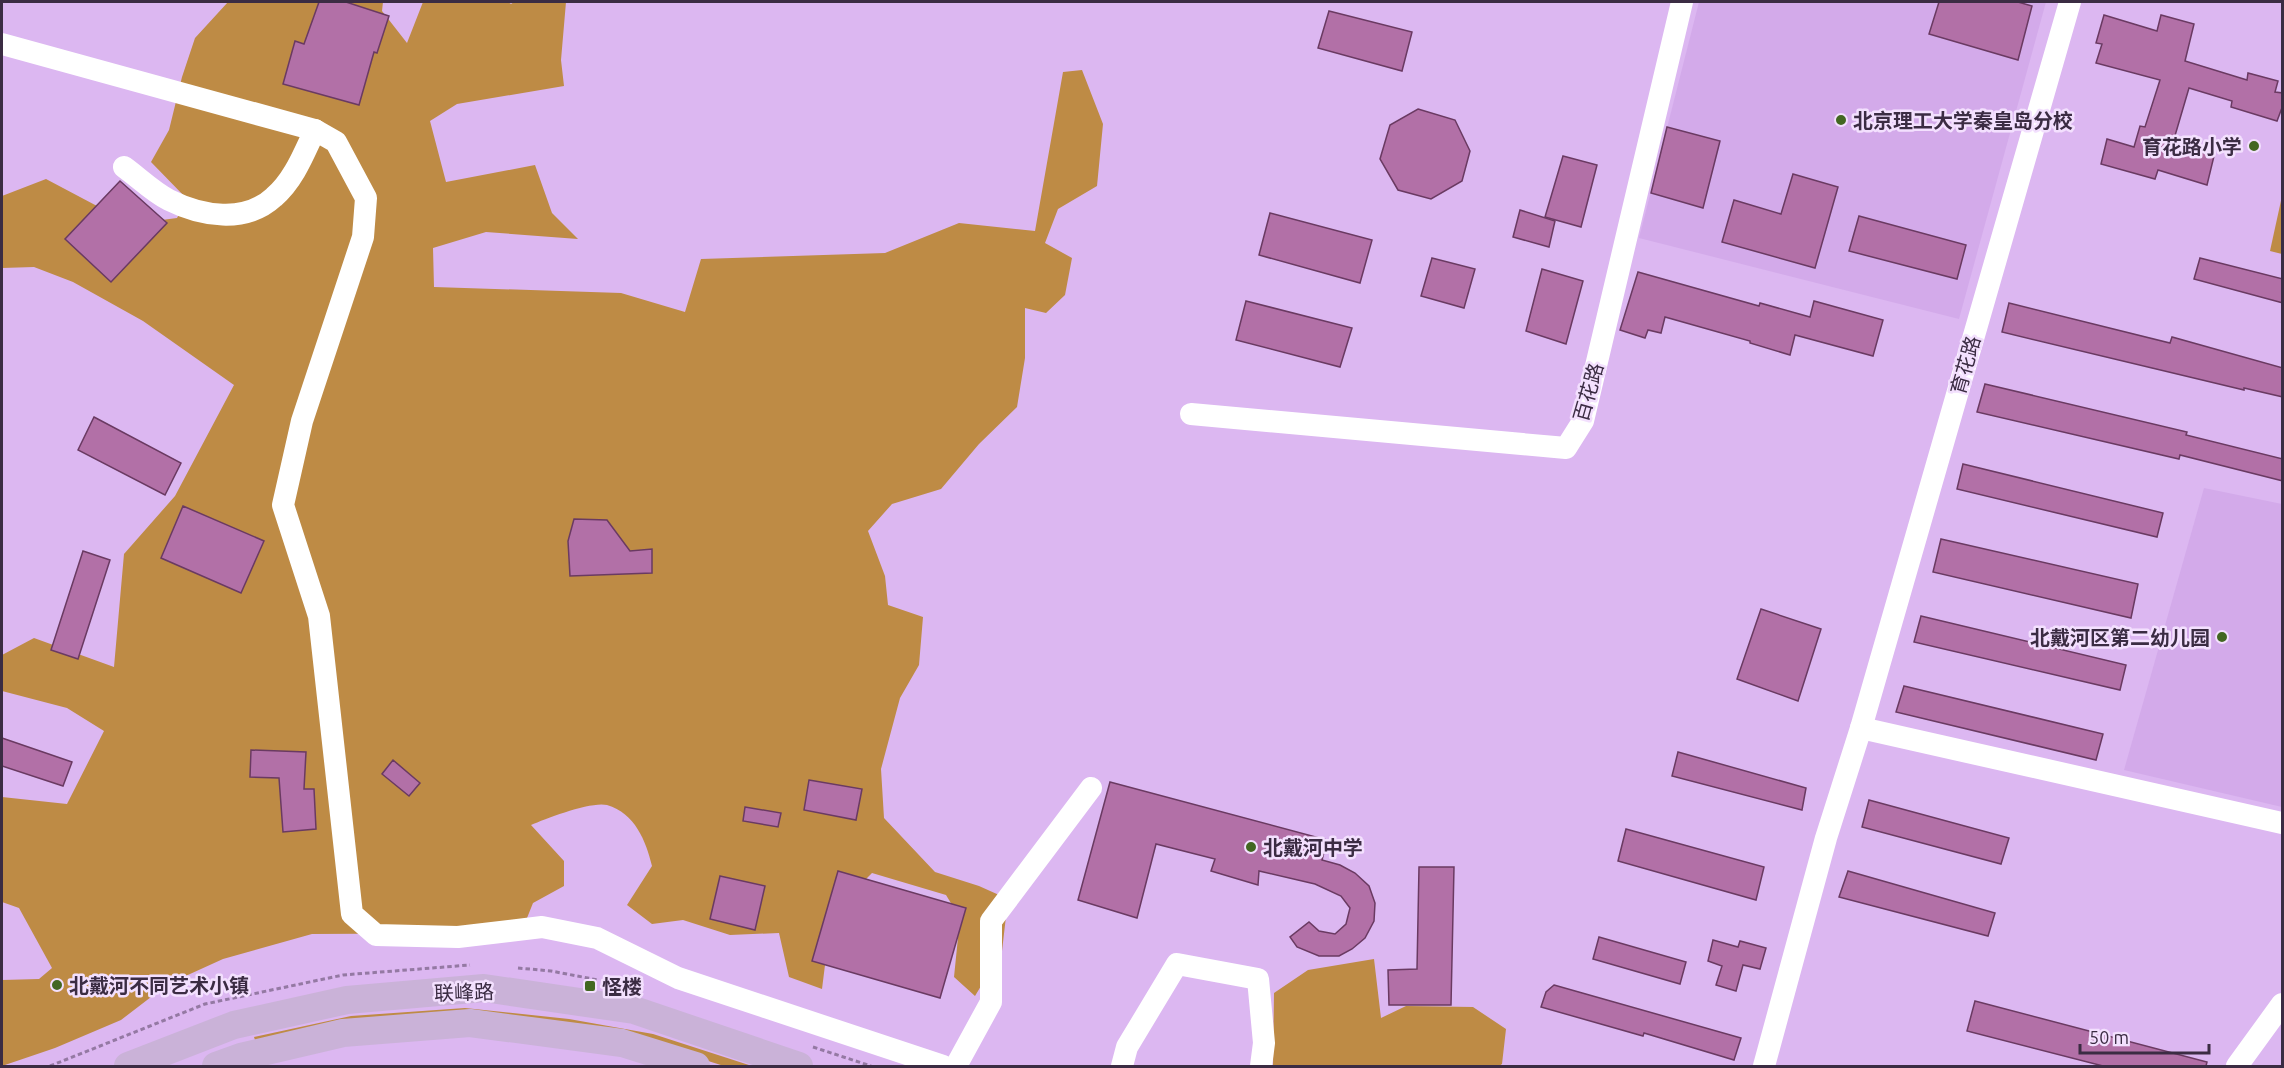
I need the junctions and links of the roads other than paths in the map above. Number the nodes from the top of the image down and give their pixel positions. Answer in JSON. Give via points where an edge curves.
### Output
{"nodes":[{"id":1,"x":1682,"y":2,"type":"edge"},
{"id":2,"x":2070,"y":2,"type":"edge"},
{"id":3,"x":2,"y":44,"type":"edge"},
{"id":4,"x":315,"y":130,"type":"junction"},
{"id":5,"x":124,"y":167,"type":"dead end"},
{"id":6,"x":1191,"y":414,"type":"dead end"},
{"id":7,"x":1861,"y":728,"type":"junction"},
{"id":8,"x":1091,"y":788,"type":"dead end"},
{"id":9,"x":2283,"y":823,"type":"edge"},
{"id":10,"x":2283,"y":1004,"type":"edge"},
{"id":11,"x":234,"y":1025,"type":"junction"},
{"id":12,"x":233,"y":1063,"type":"edge"},
{"id":13,"x":128,"y":1066,"type":"edge"},
{"id":14,"x":693,"y":1066,"type":"edge"},
{"id":15,"x":800,"y":1066,"type":"edge"},
{"id":16,"x":943,"y":1066,"type":"edge"},
{"id":17,"x":956,"y":1066,"type":"edge"},
{"id":18,"x":1122,"y":1066,"type":"edge"},
{"id":19,"x":1261,"y":1066,"type":"edge"},
{"id":20,"x":1764,"y":1066,"type":"edge"},
{"id":21,"x":2237,"y":1066,"type":"edge"}],
"edges":[{"from":1,"to":6,"type":"street","name":"百花路","via":[[1583,421],[1566,448]]},
{"from":2,"to":7,"type":"street","name":"育花路"},
{"from":3,"to":4,"type":"street"},
{"from":4,"to":5,"type":"street","via":[[294,172],[274,198],[247,212],[216,216],[168,200]]},
{"from":4,"to":16,"type":"street","via":[[336,142],[366,198],[363,237],[302,421],[283,505],[319,616],[352,914],[375,935],[458,937],[542,927],[597,938],[678,978]]},
{"from":7,"to":9,"type":"street"},
{"from":7,"to":20,"type":"street","name":"育花路","via":[[1826,838]]},
{"from":8,"to":17,"type":"street","via":[[991,921],[991,1002]]},
{"from":10,"to":21,"type":"street"},
{"from":11,"to":12,"type":"street"},
{"from":11,"to":13,"type":"main road","name":"联峰路"},
{"from":11,"to":15,"type":"main road","name":"联峰路","via":[[347,1000],[484,988],[634,1010]]},
{"from":12,"to":14,"type":"main road","name":"联峰路","via":[[343,1033],[470,1023],[622,1042]]},
{"from":18,"to":19,"type":"street","via":[[1126,1047],[1177,964],[1258,980],[1264,1043]]}]}
